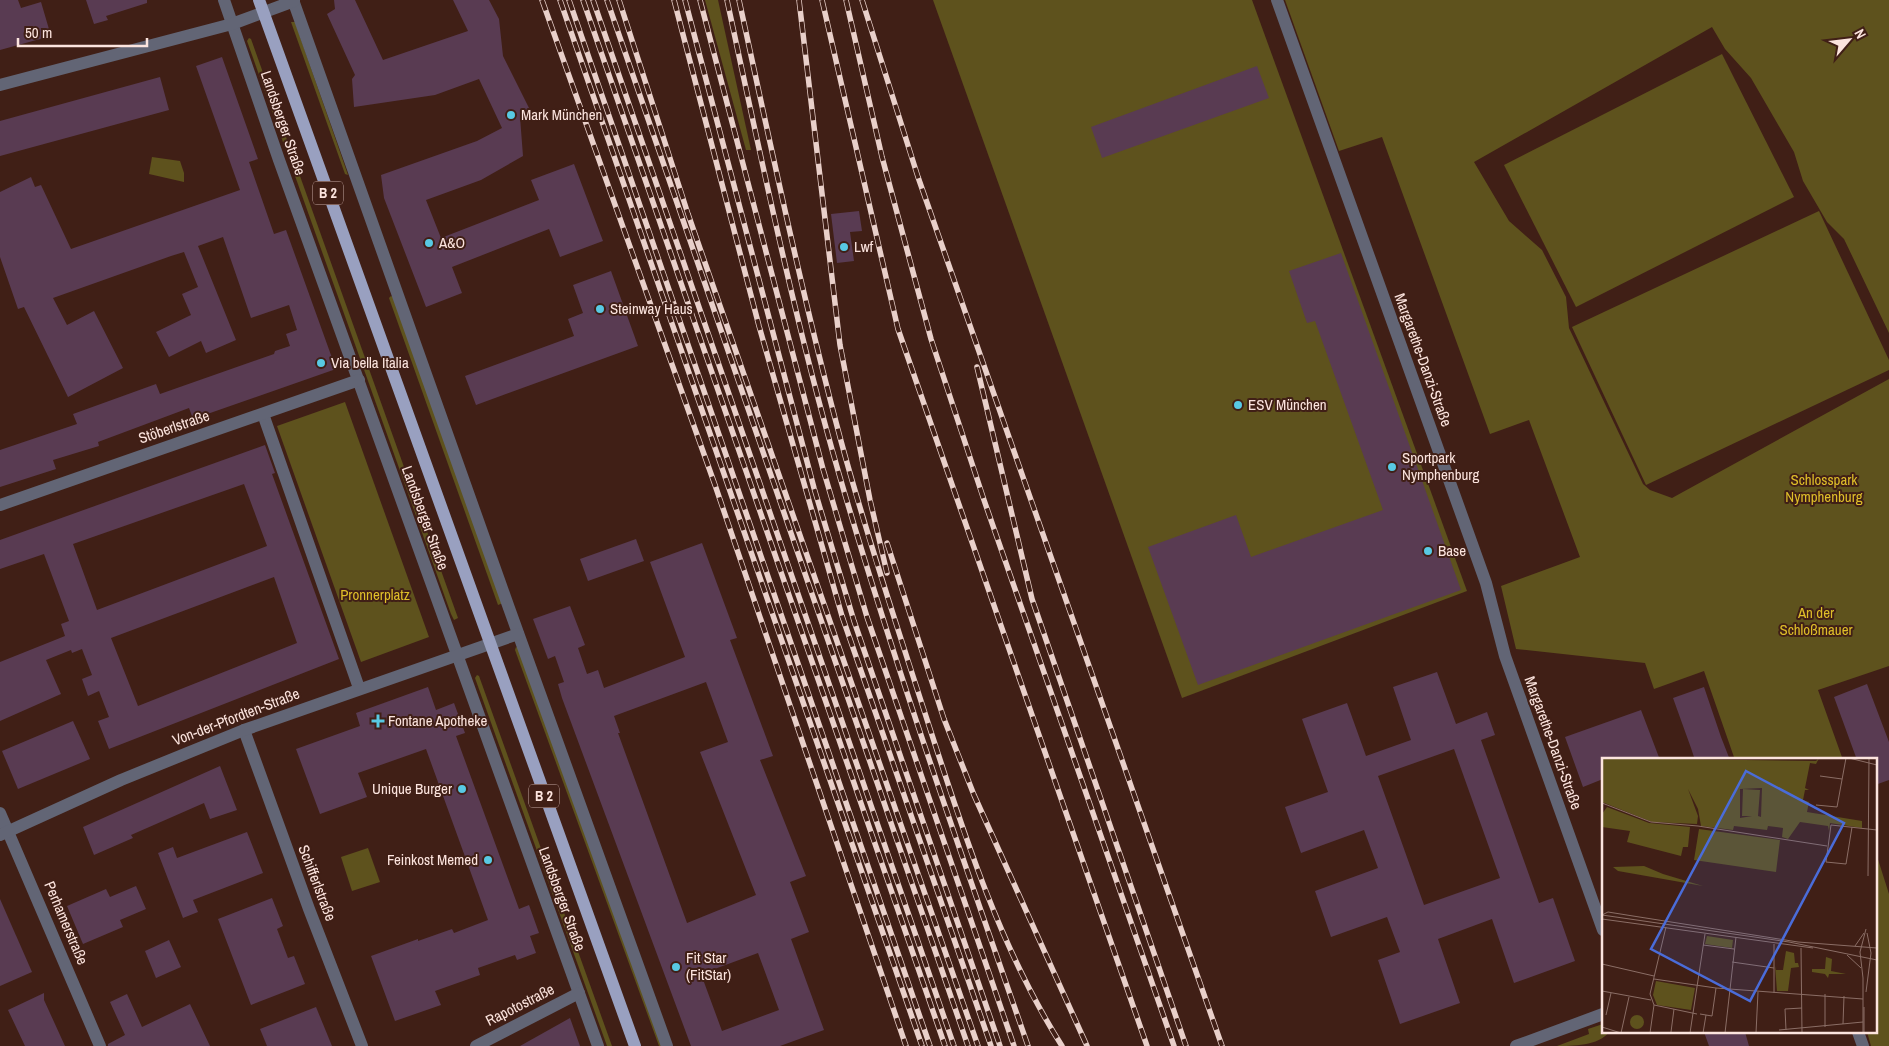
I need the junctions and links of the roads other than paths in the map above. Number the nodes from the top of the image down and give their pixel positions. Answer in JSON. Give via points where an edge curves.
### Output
{"nodes":[{"id":1,"x":224,"y":0,"type":"edge"},
{"id":2,"x":259,"y":0,"type":"edge"},
{"id":3,"x":1277,"y":0,"type":"edge"},
{"id":4,"x":294,"y":1,"type":"edge"},
{"id":5,"x":263,"y":13,"type":"junction"},
{"id":6,"x":232,"y":24,"type":"junction"},
{"id":7,"x":0,"y":84,"type":"edge"},
{"id":8,"x":359,"y":380,"type":"junction"},
{"id":9,"x":263,"y":414,"type":"junction"},
{"id":10,"x":0,"y":505,"type":"edge"},
{"id":11,"x":518,"y":634,"type":"junction"},
{"id":12,"x":489,"y":645,"type":"junction"},
{"id":13,"x":457,"y":656,"type":"junction"},
{"id":14,"x":359,"y":688,"type":"junction"},
{"id":15,"x":244,"y":730,"type":"junction"},
{"id":16,"x":0,"y":812,"type":"edge"},
{"id":17,"x":4,"y":833,"type":"edge"},
{"id":18,"x":1602,"y":927,"type":"edge"},
{"id":19,"x":579,"y":993,"type":"junction"},
{"id":20,"x":1602,"y":1014,"type":"edge"},
{"id":21,"x":1859,"y":1034,"type":"edge"},
{"id":22,"x":100,"y":1046,"type":"edge"},
{"id":23,"x":362,"y":1046,"type":"edge"},
{"id":24,"x":476,"y":1046,"type":"edge"},
{"id":25,"x":598,"y":1046,"type":"edge"},
{"id":26,"x":634,"y":1046,"type":"edge"},
{"id":27,"x":668,"y":1046,"type":"edge"},
{"id":28,"x":1516,"y":1046,"type":"edge"},
{"id":29,"x":1863,"y":1046,"type":"edge"}],
"edges":[{"from":1,"to":6,"type":"street","name":"Landsberger Straße"},
{"from":2,"to":5,"type":"main road","name":"Landsberger Straße","number":"B 2"},
{"from":3,"to":18,"type":"street","name":"Margarethe-Danzi-Straße","via":[[1486,583],[1505,656]]},
{"from":4,"to":5,"type":"street"},
{"from":4,"to":11,"type":"street"},
{"from":5,"to":6,"type":"street"},
{"from":5,"to":12,"type":"main road","name":"Landsberger Straße","number":"B 2"},
{"from":6,"to":7,"type":"street"},
{"from":6,"to":8,"type":"street","name":"Landsberger Straße"},
{"from":8,"to":9,"type":"street","name":"Stöberlstraße"},
{"from":8,"to":13,"type":"street","name":"Landsberger Straße"},
{"from":9,"to":10,"type":"street","name":"Stöberlstraße"},
{"from":9,"to":14,"type":"street"},
{"from":11,"to":12,"type":"street"},
{"from":11,"to":27,"type":"street"},
{"from":12,"to":13,"type":"street","name":"Von-der-Pfordten-Straße"},
{"from":12,"to":26,"type":"main road","name":"Landsberger Straße","number":"B 2"},
{"from":13,"to":14,"type":"street","name":"Von-der-Pfordten-Straße"},
{"from":13,"to":19,"type":"street","name":"Landsberger Straße"},
{"from":14,"to":15,"type":"street","name":"Von-der-Pfordten-Straße"},
{"from":15,"to":17,"type":"street","name":"Von-der-Pfordten-Straße","via":[[121,780]]},
{"from":15,"to":23,"type":"street","name":"Schifferlstraße"},
{"from":16,"to":17,"type":"street","name":"Perhamerstraße"},
{"from":17,"to":22,"type":"street","name":"Perhamerstraße"},
{"from":19,"to":24,"type":"street","name":"Rapotostraße"},
{"from":19,"to":25,"type":"street","name":"Landsberger Straße"},
{"from":20,"to":28,"type":"street"},
{"from":21,"to":29,"type":"street"}]}
